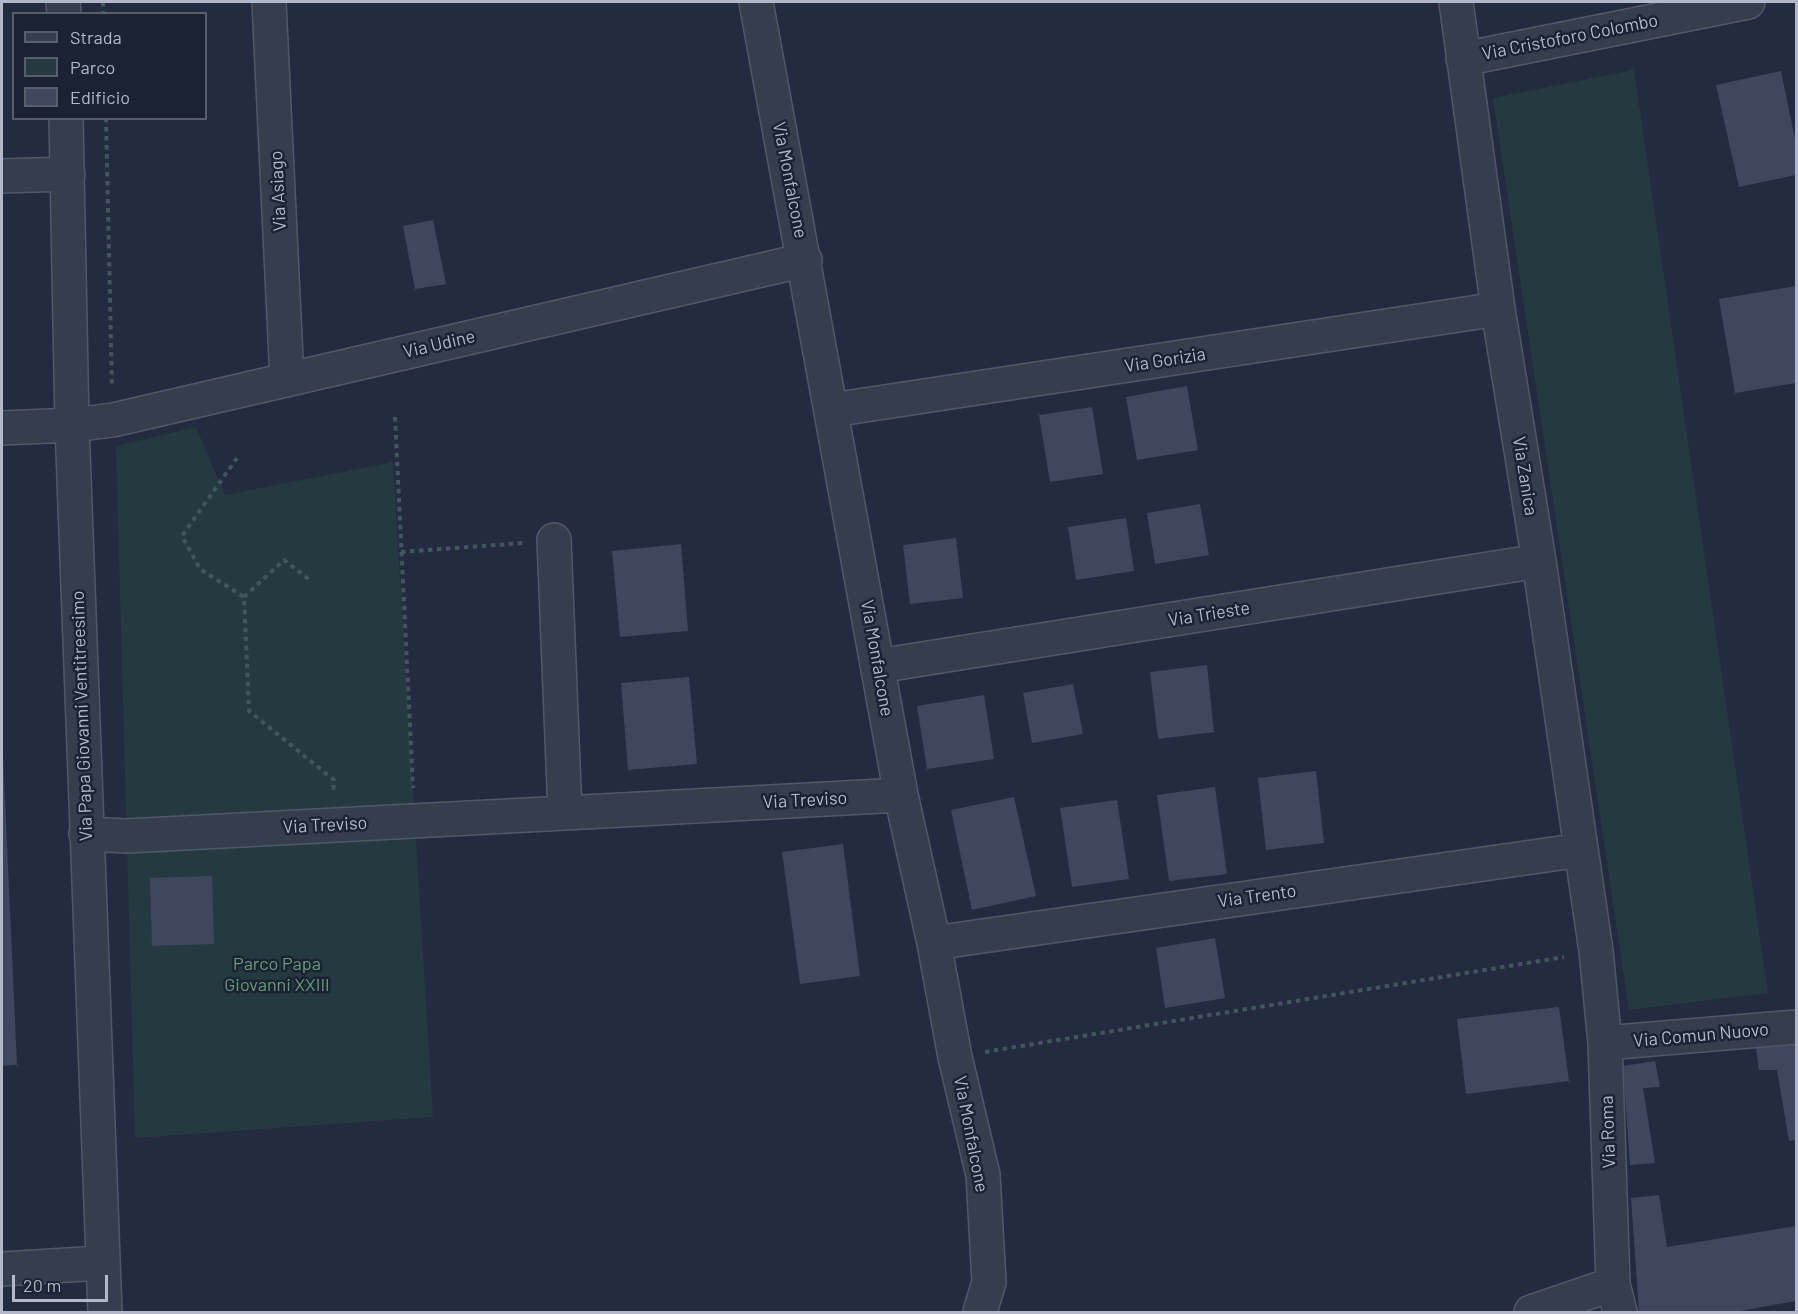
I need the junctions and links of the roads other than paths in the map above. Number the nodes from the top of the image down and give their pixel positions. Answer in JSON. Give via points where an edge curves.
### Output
{"nodes":[{"id":1,"x":269,"y":2,"type":"edge"},
{"id":2,"x":756,"y":2,"type":"edge"},
{"id":3,"x":1456,"y":2,"type":"edge"},
{"id":4,"x":1748,"y":2,"type":"edge"},
{"id":5,"x":1463,"y":58,"type":"junction"},
{"id":6,"x":66,"y":120,"type":"edge"},
{"id":7,"x":68,"y":174,"type":"junction"},
{"id":8,"x":2,"y":176,"type":"edge"},
{"id":9,"x":805,"y":260,"type":"junction"},
{"id":10,"x":1498,"y":309,"type":"junction"},
{"id":11,"x":287,"y":380,"type":"junction"},
{"id":12,"x":832,"y":410,"type":"junction"},
{"id":13,"x":72,"y":425,"type":"junction"},
{"id":14,"x":2,"y":428,"type":"edge"},
{"id":15,"x":554,"y":540,"type":"road end"},
{"id":16,"x":1539,"y":561,"type":"junction"},
{"id":17,"x":878,"y":666,"type":"junction"},
{"id":18,"x":902,"y":795,"type":"junction"},
{"id":19,"x":565,"y":813,"type":"junction"},
{"id":20,"x":86,"y":834,"type":"junction"},
{"id":21,"x":1581,"y":850,"type":"junction"},
{"id":22,"x":934,"y":943,"type":"junction"},
{"id":23,"x":1596,"y":951,"type":"joint"},
{"id":24,"x":1797,"y":1027,"type":"edge"},
{"id":25,"x":1605,"y":1043,"type":"junction"},
{"id":26,"x":102,"y":1263,"type":"junction"},
{"id":27,"x":2,"y":1269,"type":"edge"},
{"id":28,"x":1616,"y":1298,"type":"edge"},
{"id":29,"x":105,"y":1312,"type":"edge"},
{"id":30,"x":980,"y":1312,"type":"edge"},
{"id":31,"x":1531,"y":1312,"type":"edge"}],
"edges":[{"from":1,"to":11,"type":"street","name":"Via Asiago"},
{"from":2,"to":9,"type":"street","name":"Via Monfalcone"},
{"from":3,"to":5,"type":"street","name":"Via Zanica"},
{"from":4,"to":5,"type":"street","name":"Via Cristoforo Colombo"},
{"from":5,"to":10,"type":"street","name":"Via Zanica"},
{"from":6,"to":7,"type":"street","name":"Via Papa Giovanni Ventitreesimo"},
{"from":7,"to":8,"type":"street"},
{"from":7,"to":13,"type":"street","name":"Via Papa Giovanni Ventitreesimo"},
{"from":9,"to":11,"type":"street","name":"Via Udine"},
{"from":9,"to":12,"type":"street","name":"Via Monfalcone"},
{"from":10,"to":12,"type":"street","name":"Via Gorizia"},
{"from":10,"to":16,"type":"street","name":"Via Zanica"},
{"from":11,"to":13,"type":"street","name":"Via Udine","via":[[113,420]]},
{"from":12,"to":17,"type":"street","name":"Via Monfalcone"},
{"from":13,"to":14,"type":"street","name":"Via Udine"},
{"from":13,"to":20,"type":"street","name":"Via Papa Giovanni Ventitreesimo"},
{"from":15,"to":19,"type":"street"},
{"from":16,"to":17,"type":"street","name":"Via Trieste"},
{"from":16,"to":21,"type":"street","name":"Via Zanica"},
{"from":17,"to":18,"type":"street","name":"Via Monfalcone"},
{"from":18,"to":19,"type":"street","name":"Via Treviso"},
{"from":18,"to":22,"type":"street","name":"Via Monfalcone"},
{"from":19,"to":20,"type":"street","name":"Via Treviso","via":[[127,836]]},
{"from":20,"to":26,"type":"street","name":"Via Papa Giovanni Ventitreesimo"},
{"from":21,"to":22,"type":"street","name":"Via Trento"},
{"from":21,"to":23,"type":"street","name":"Via Zanica"},
{"from":22,"to":30,"type":"street","name":"Via Monfalcone","via":[[955,1058],[983,1175],[989,1282]]},
{"from":23,"to":25,"type":"street","name":"Via Roma"},
{"from":24,"to":25,"type":"street","name":"Via Comun Nuovo"},
{"from":25,"to":28,"type":"street","name":"Via Roma"},
{"from":26,"to":27,"type":"street"},
{"from":26,"to":29,"type":"street","name":"Via Papa Giovanni Ventitreesimo"},
{"from":28,"to":31,"type":"street"}]}
